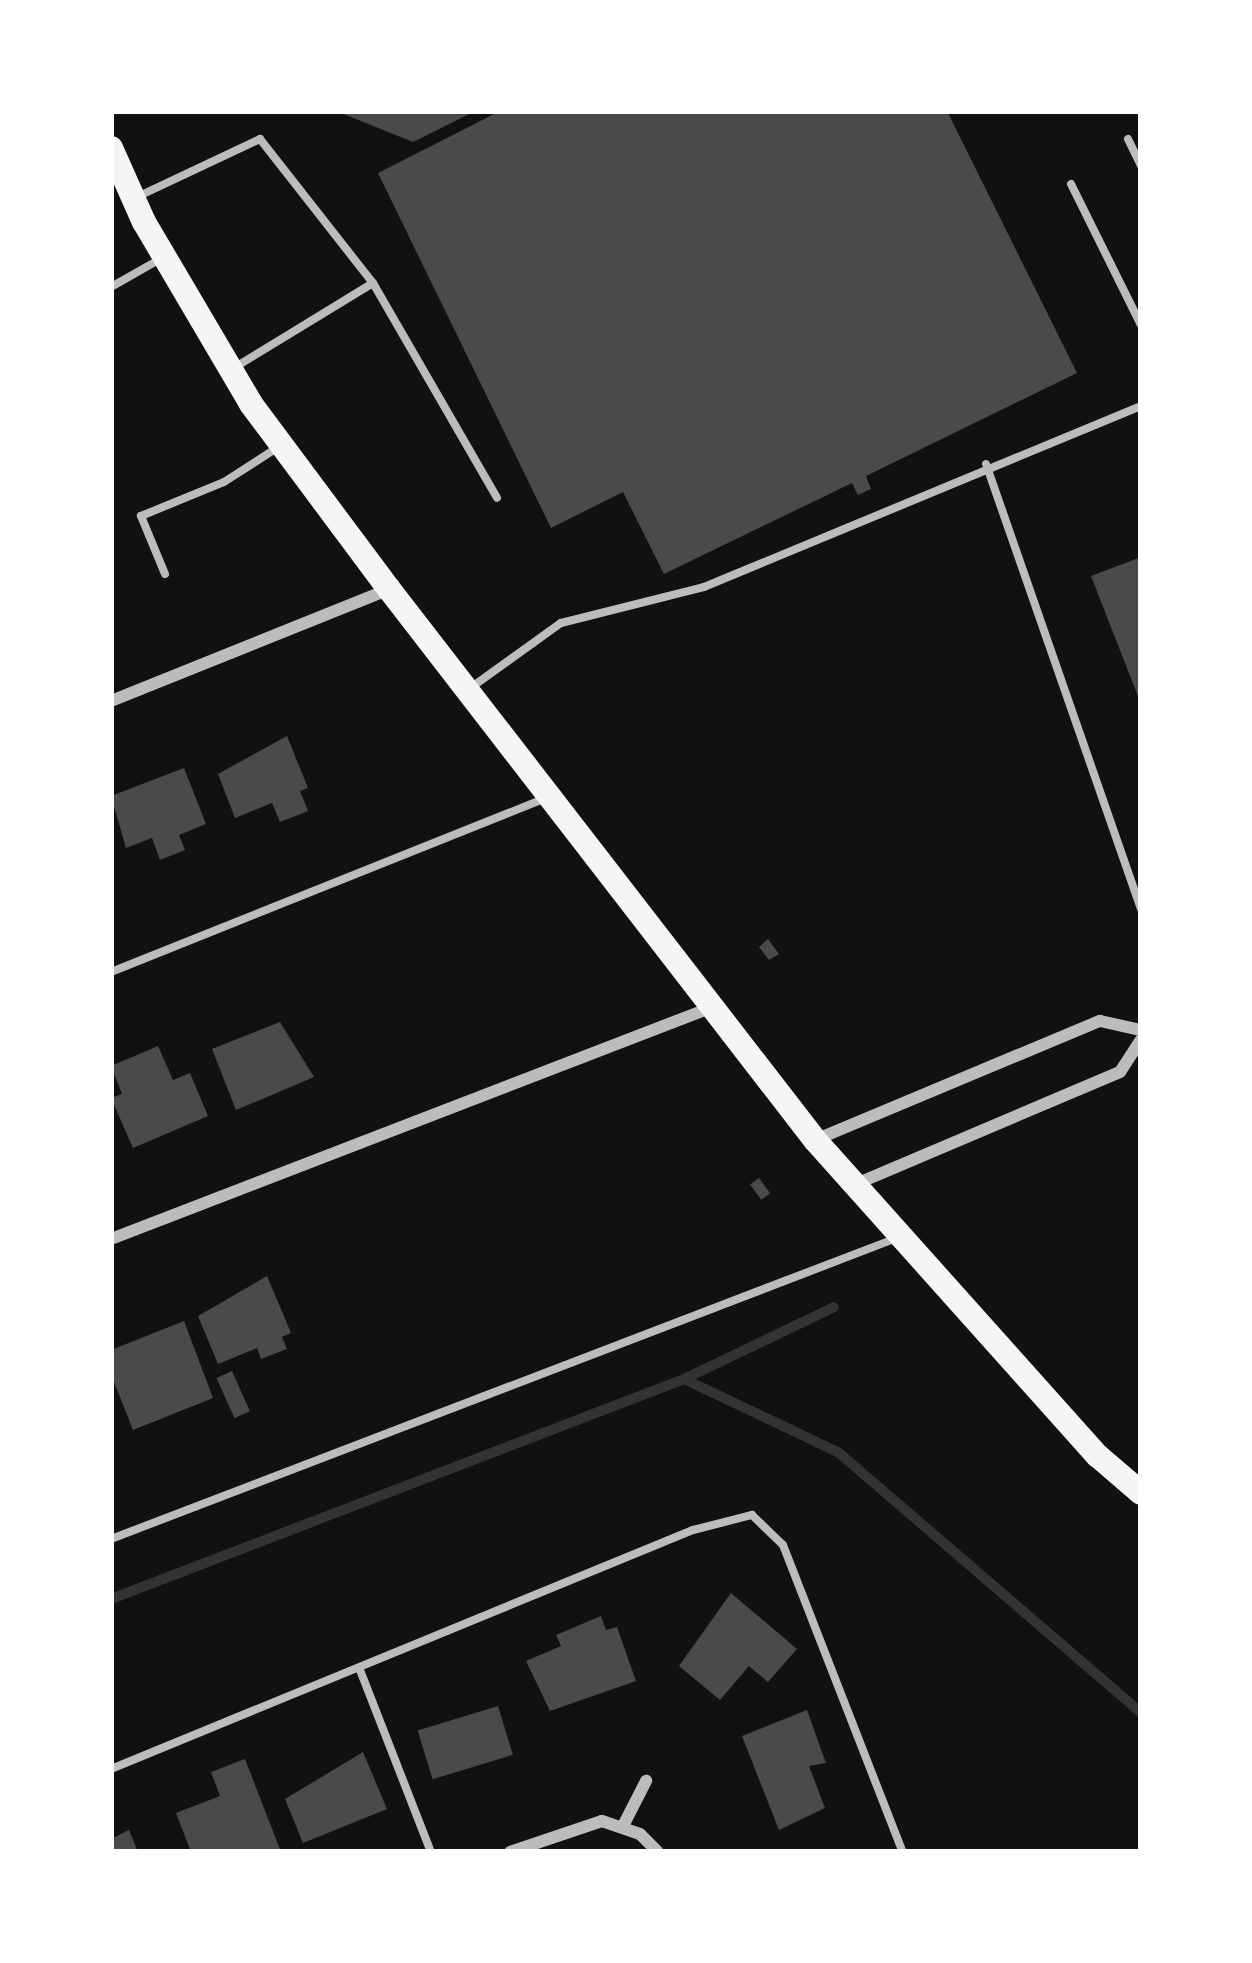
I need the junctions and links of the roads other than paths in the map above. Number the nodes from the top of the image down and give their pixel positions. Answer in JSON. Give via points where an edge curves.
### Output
{"nodes":[{"id":1,"x":1128,"y":139,"type":"dead end"},
{"id":2,"x":111,"y":148,"type":"edge"},
{"id":3,"x":1141,"y":166,"type":"edge"},
{"id":4,"x":1070,"y":184,"type":"dead end"},
{"id":5,"x":134,"y":198,"type":"junction"},
{"id":6,"x":164,"y":256,"type":"junction"},
{"id":7,"x":374,"y":283,"type":"junction"},
{"id":8,"x":111,"y":287,"type":"edge"},
{"id":9,"x":1141,"y":325,"type":"edge"},
{"id":10,"x":230,"y":370,"type":"junction"},
{"id":11,"x":1141,"y":406,"type":"edge"},
{"id":12,"x":282,"y":445,"type":"junction"},
{"id":13,"x":986,"y":464,"type":"junction"},
{"id":14,"x":497,"y":498,"type":"dead end"},
{"id":15,"x":165,"y":574,"type":"dead end"},
{"id":16,"x":388,"y":590,"type":"junction"},
{"id":17,"x":468,"y":690,"type":"junction"},
{"id":18,"x":111,"y":701,"type":"edge"},
{"id":19,"x":548,"y":797,"type":"junction"},
{"id":20,"x":1141,"y":909,"type":"edge"},
{"id":21,"x":111,"y":973,"type":"edge"},
{"id":22,"x":710,"y":1008,"type":"junction"},
{"id":23,"x":1141,"y":1030,"type":"edge"},
{"id":24,"x":1141,"y":1040,"type":"edge"},
{"id":25,"x":815,"y":1140,"type":"junction"},
{"id":26,"x":855,"y":1184,"type":"junction"},
{"id":27,"x":900,"y":1234,"type":"junction"},
{"id":28,"x":111,"y":1239,"type":"edge"},
{"id":29,"x":1141,"y":1493,"type":"edge"},
{"id":30,"x":111,"y":1539,"type":"edge"},
{"id":31,"x":360,"y":1670,"type":"junction"},
{"id":32,"x":111,"y":1769,"type":"edge"},
{"id":33,"x":646,"y":1781,"type":"dead end"},
{"id":34,"x":623,"y":1826,"type":"junction"},
{"id":35,"x":431,"y":1852,"type":"edge"},
{"id":36,"x":510,"y":1852,"type":"edge"},
{"id":37,"x":658,"y":1852,"type":"edge"},
{"id":38,"x":902,"y":1852,"type":"edge"}],
"edges":[{"from":1,"to":3,"type":"lane"},
{"from":2,"to":5,"type":"main road"},
{"from":4,"to":9,"type":"lane"},
{"from":5,"to":6,"type":"main road"},
{"from":5,"to":7,"type":"lane","via":[[260,139]]},
{"from":6,"to":8,"type":"lane"},
{"from":6,"to":10,"type":"main road"},
{"from":7,"to":10,"type":"lane"},
{"from":7,"to":14,"type":"lane"},
{"from":10,"to":12,"type":"main road"},
{"from":11,"to":13,"type":"lane"},
{"from":12,"to":15,"type":"lane","via":[[224,482],[141,516]]},
{"from":12,"to":16,"type":"main road"},
{"from":13,"to":17,"type":"lane","via":[[704,587],[561,623]]},
{"from":13,"to":20,"type":"lane"},
{"from":16,"to":17,"type":"main road"},
{"from":16,"to":18,"type":"street"},
{"from":17,"to":19,"type":"main road"},
{"from":19,"to":21,"type":"lane"},
{"from":19,"to":22,"type":"main road"},
{"from":22,"to":25,"type":"main road"},
{"from":22,"to":28,"type":"street"},
{"from":23,"to":25,"type":"street","via":[[1100,1021]]},
{"from":24,"to":26,"type":"street","via":[[1120,1072]]},
{"from":25,"to":26,"type":"main road"},
{"from":26,"to":27,"type":"main road"},
{"from":27,"to":29,"type":"main road"},
{"from":27,"to":30,"type":"lane"},
{"from":31,"to":32,"type":"lane"},
{"from":31,"to":35,"type":"lane"},
{"from":31,"to":38,"type":"lane","via":[[693,1530],[752,1515],[783,1545]]},
{"from":33,"to":34,"type":"street"},
{"from":34,"to":36,"type":"street","via":[[582,1824]]},
{"from":34,"to":37,"type":"street"}]}
